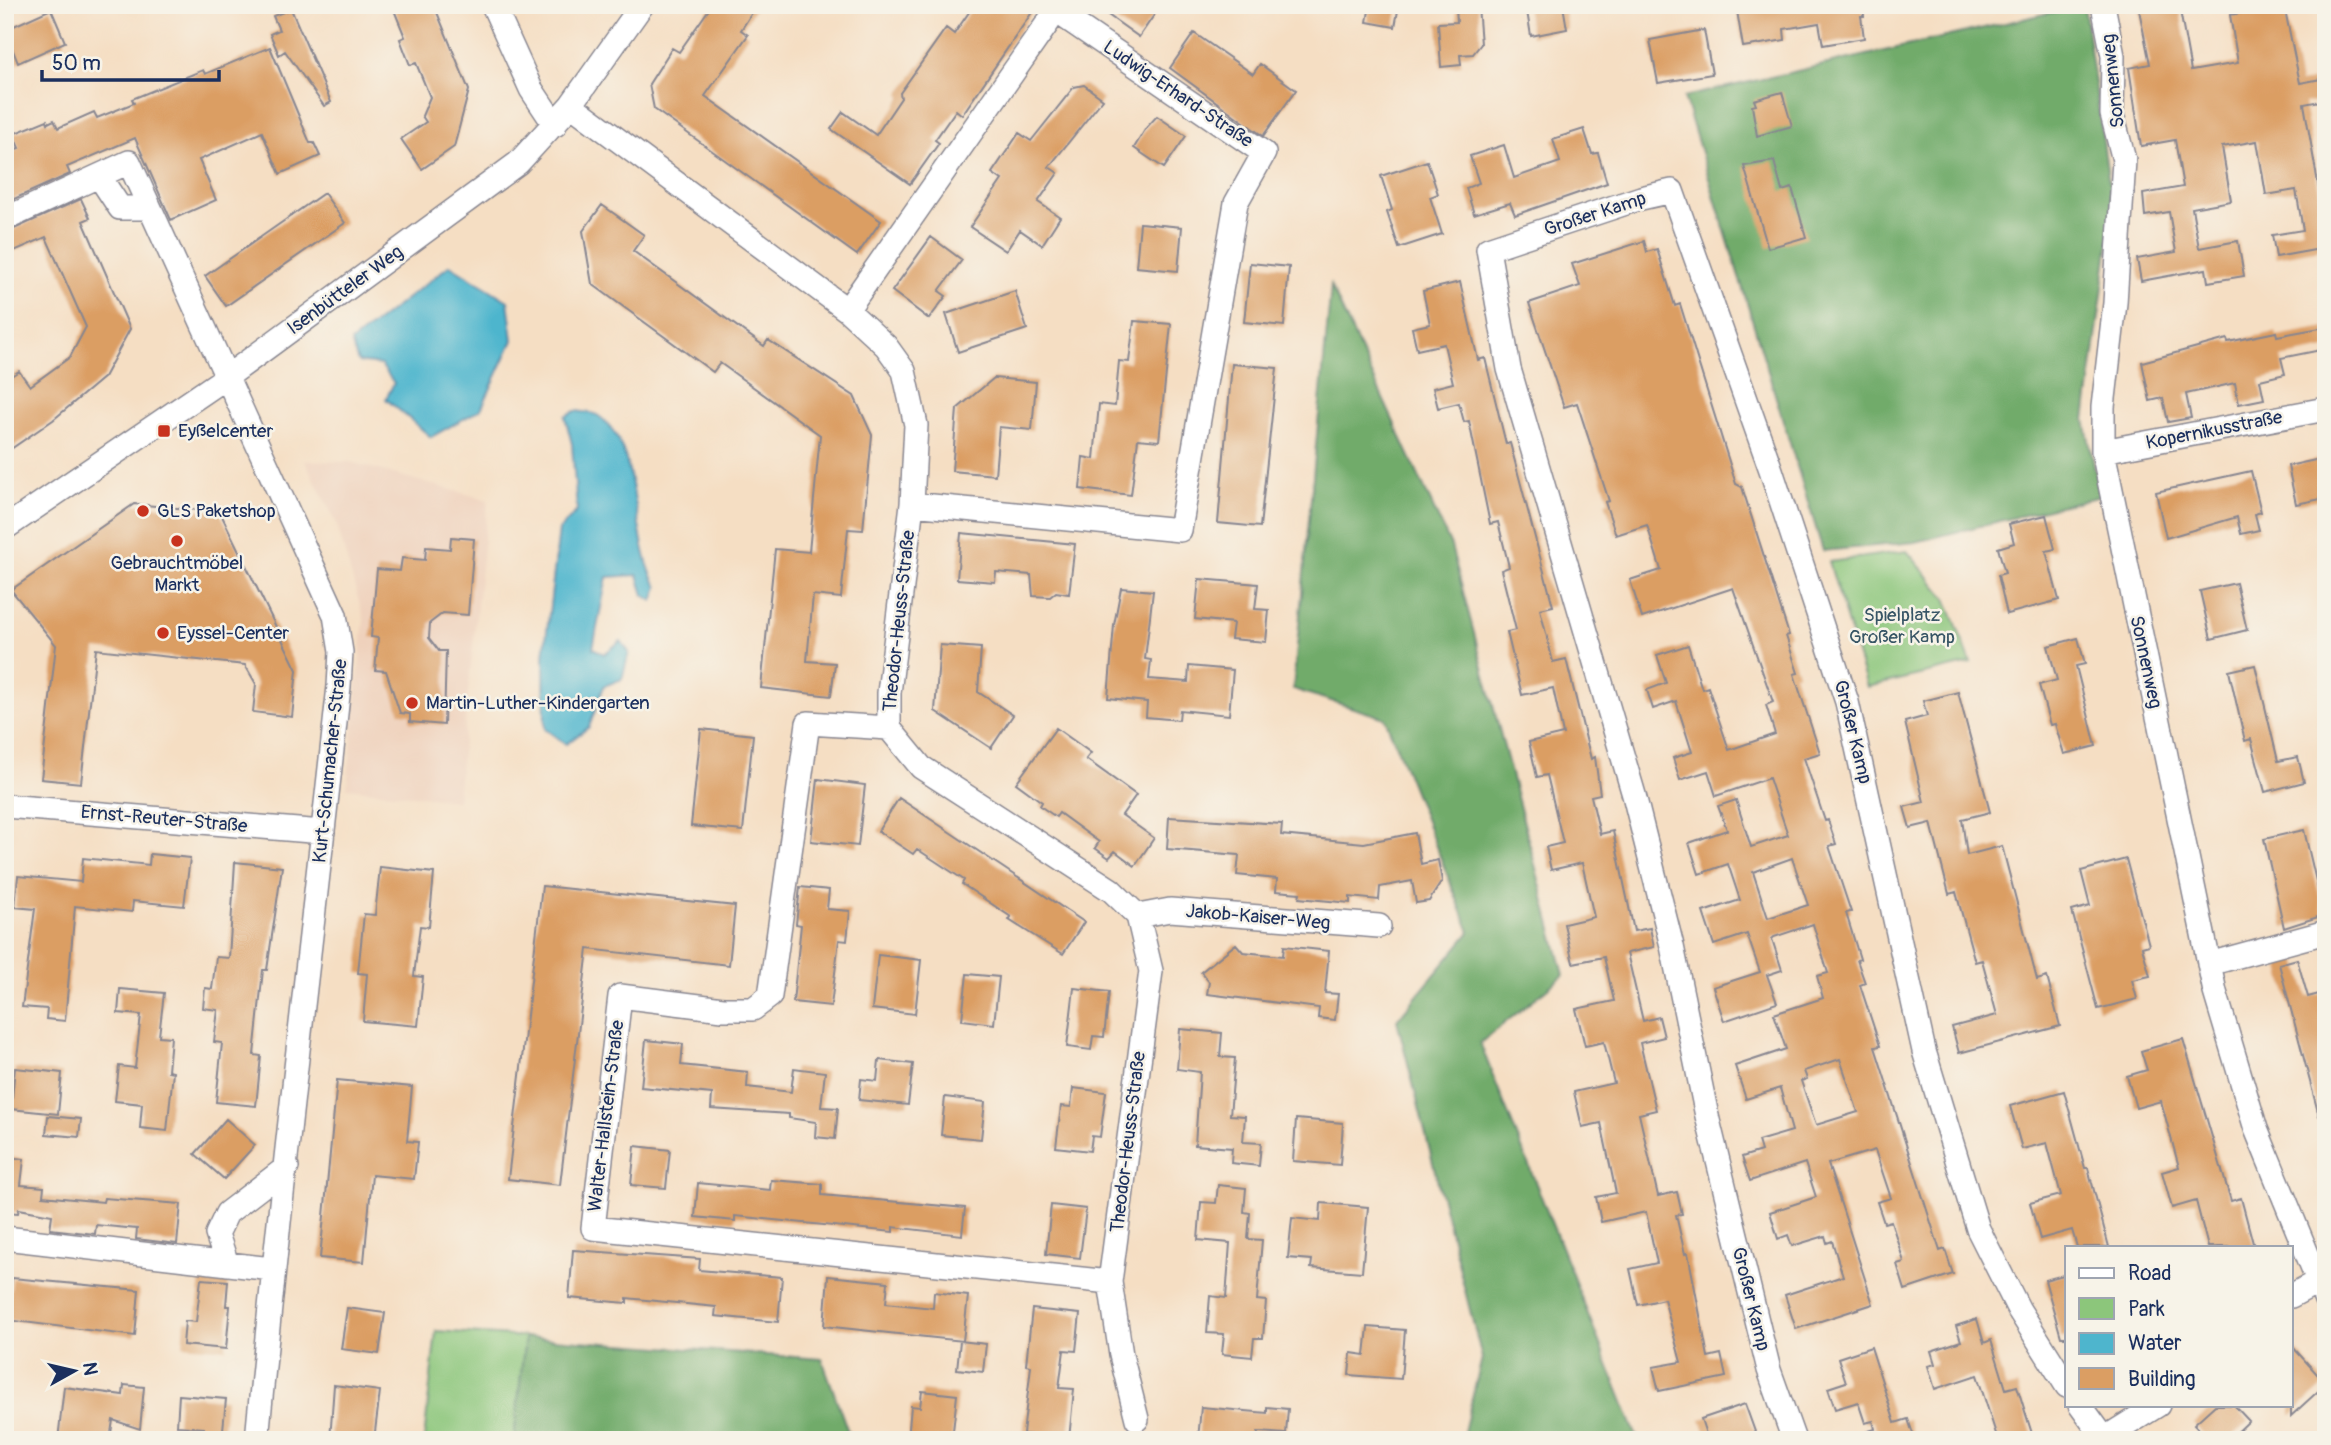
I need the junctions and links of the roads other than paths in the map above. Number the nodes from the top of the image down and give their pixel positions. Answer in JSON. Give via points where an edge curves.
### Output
{"nodes":[{"id":1,"x":493,"y":5,"type":"edge"},
{"id":2,"x":642,"y":5,"type":"edge"},
{"id":3,"x":2103,"y":5,"type":"edge"},
{"id":4,"x":571,"y":105,"type":"junction"},
{"id":5,"x":555,"y":125,"type":"junction"},
{"id":6,"x":99,"y":176,"type":"junction"},
{"id":7,"x":149,"y":208,"type":"junction"},
{"id":8,"x":5,"y":219,"type":"edge"},
{"id":9,"x":847,"y":310,"type":"junction"},
{"id":10,"x":228,"y":376,"type":"junction"},
{"id":11,"x":2326,"y":409,"type":"edge"},
{"id":12,"x":2103,"y":452,"type":"junction"},
{"id":13,"x":912,"y":504,"type":"junction"},
{"id":14,"x":5,"y":528,"type":"edge"},
{"id":15,"x":889,"y":728,"type":"junction"},
{"id":16,"x":5,"y":806,"type":"edge"},
{"id":17,"x":323,"y":832,"type":"junction"},
{"id":18,"x":1138,"y":916,"type":"junction"},
{"id":19,"x":1379,"y":926,"type":"dead end"},
{"id":20,"x":2326,"y":932,"type":"edge"},
{"id":21,"x":2209,"y":964,"type":"junction"},
{"id":22,"x":287,"y":1167,"type":"junction"},
{"id":23,"x":5,"y":1238,"type":"edge"},
{"id":24,"x":227,"y":1264,"type":"junction"},
{"id":25,"x":272,"y":1269,"type":"junction"},
{"id":26,"x":1110,"y":1282,"type":"junction"},
{"id":27,"x":2321,"y":1291,"type":"edge"},
{"id":28,"x":2292,"y":1296,"type":"edge"},
{"id":29,"x":2065,"y":1383,"type":"edge"},
{"id":30,"x":2081,"y":1406,"type":"edge"},
{"id":31,"x":2156,"y":1406,"type":"edge"},
{"id":32,"x":1137,"y":1419,"type":"dead end"},
{"id":33,"x":2103,"y":1439,"type":"edge"},
{"id":34,"x":257,"y":1440,"type":"edge"},
{"id":35,"x":1794,"y":1440,"type":"edge"}],
"edges":[{"from":1,"to":5,"type":"street","via":[[531,89]]},
{"from":2,"to":4,"type":"street","name":"Isenbütteler Weg"},
{"from":3,"to":12,"type":"street","name":"Sonnenweg","via":[[2113,55],[2112,114],[2124,160]]},
{"from":4,"to":5,"type":"street","name":"Isenbütteler Weg"},
{"from":4,"to":9,"type":"street","name":"Theodor-Heuss-Straße"},
{"from":5,"to":10,"type":"street","name":"Isenbütteler Weg","via":[[518,163]]},
{"from":6,"to":7,"type":"street","via":[[120,208]]},
{"from":6,"to":7,"type":"street","name":"Kurt-Schumacher-Straße","via":[[129,162]]},
{"from":6,"to":8,"type":"street"},
{"from":7,"to":10,"type":"street","name":"Kurt-Schumacher-Straße"},
{"from":9,"to":13,"type":"street","name":"Theodor-Heuss-Straße","via":[[886,346],[904,371],[916,425]]},
{"from":9,"to":13,"type":"street","name":"Ludwig-Erhard-Straße","via":[[1056,11],[1264,153],[1236,203],[1180,530]]},
{"from":10,"to":14,"type":"street","name":"Isenbütteler Weg"},
{"from":10,"to":17,"type":"street","name":"Kurt-Schumacher-Straße","via":[[335,615],[340,686]]},
{"from":11,"to":12,"type":"street","name":"Kopernikusstraße"},
{"from":12,"to":21,"type":"street","name":"Sonnenweg"},
{"from":13,"to":15,"type":"street","name":"Theodor-Heuss-Straße","via":[[889,693]]},
{"from":15,"to":18,"type":"street","name":"Theodor-Heuss-Straße","via":[[921,767],[1111,890]]},
{"from":15,"to":26,"type":"street","name":"Walter-Hallstein-Straße","via":[[808,723],[770,996],[753,1009],[620,996],[593,1228]]},
{"from":16,"to":17,"type":"street","name":"Ernst-Reuter-Straße"},
{"from":17,"to":22,"type":"street","name":"Kurt-Schumacher-Straße"},
{"from":18,"to":19,"type":"street","name":"Jakob-Kaiser-Weg","via":[[1170,910]]},
{"from":18,"to":26,"type":"street","name":"Theodor-Heuss-Straße","via":[[1151,971]]},
{"from":20,"to":21,"type":"street"},
{"from":21,"to":27,"type":"street","name":"Sonnenweg","via":[[2256,1129]]},
{"from":22,"to":24,"type":"street","via":[[227,1213],[217,1234]]},
{"from":22,"to":25,"type":"street","name":"Kurt-Schumacher-Straße"},
{"from":23,"to":24,"type":"street"},
{"from":24,"to":25,"type":"street"},
{"from":25,"to":34,"type":"street","name":"Kurt-Schumacher-Straße"},
{"from":26,"to":32,"type":"street","name":"Theodor-Heuss-Straße"},
{"from":27,"to":28,"type":"street"},
{"from":29,"to":35,"type":"street","name":"Großer Kamp","via":[[2019,1310],[1978,1229],[1927,1060],[1847,702],[1672,191],[1488,249],[1509,369],[1633,795],[1769,1370]]},
{"from":30,"to":33,"type":"street"},
{"from":31,"to":33,"type":"street"}]}
